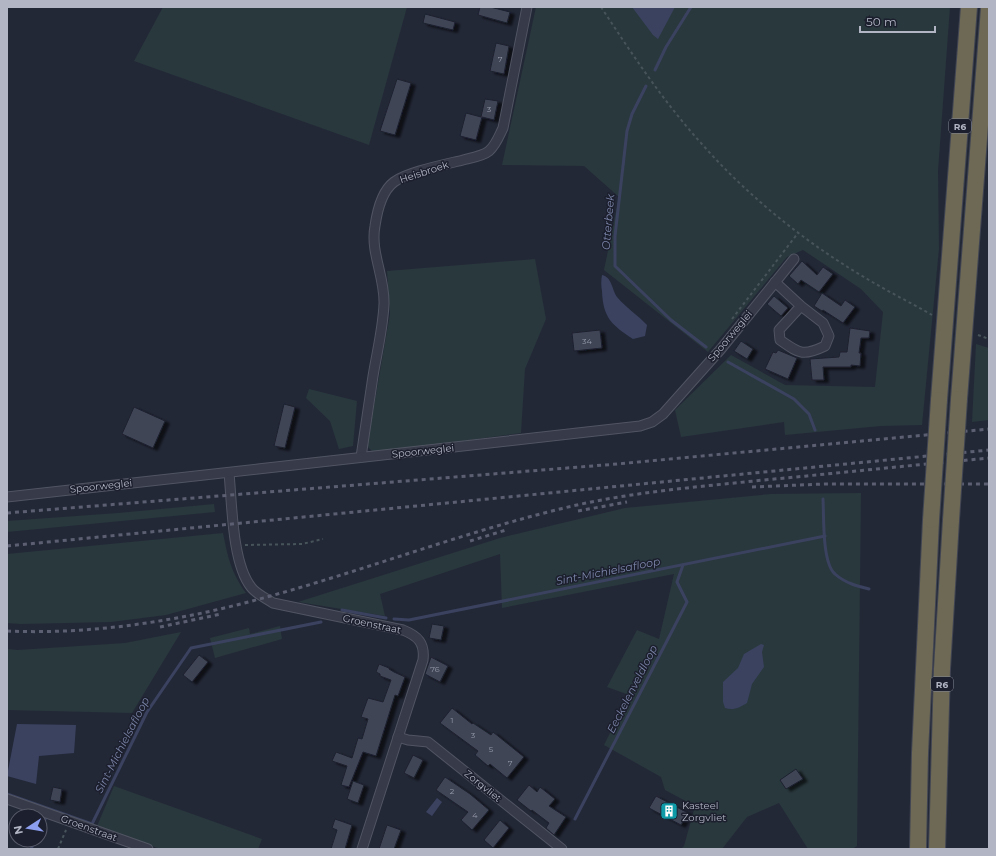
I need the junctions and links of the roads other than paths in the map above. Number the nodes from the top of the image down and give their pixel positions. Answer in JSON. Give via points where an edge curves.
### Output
{"nodes":[{"id":1,"x":527,"y":7,"type":"edge"},
{"id":2,"x":969,"y":7,"type":"edge"},
{"id":3,"x":989,"y":8,"type":"edge"},
{"id":4,"x":794,"y":259,"type":"dead end"},
{"id":5,"x":775,"y":282,"type":"junction"},
{"id":6,"x":801,"y":306,"type":"junction"},
{"id":7,"x":361,"y":457,"type":"junction"},
{"id":8,"x":229,"y":473,"type":"junction"},
{"id":9,"x":7,"y":497,"type":"edge"},
{"id":10,"x":398,"y":737,"type":"junction"},
{"id":11,"x":7,"y":798,"type":"edge"},
{"id":12,"x":148,"y":849,"type":"edge"},
{"id":13,"x":362,"y":849,"type":"edge"},
{"id":14,"x":561,"y":849,"type":"edge"},
{"id":15,"x":918,"y":849,"type":"edge"},
{"id":16,"x":937,"y":849,"type":"edge"}],
"edges":[{"from":1,"to":7,"type":"street","name":"Heisbroek","via":[[502,128],[496,143],[488,152],[406,176],[394,182],[378,210],[374,227],[374,246],[384,302]]},
{"from":2,"to":15,"type":"highway","number":"R6","bridge":true,"via":[[931,520]]},
{"from":3,"to":16,"type":"highway","number":"R6","bridge":true,"via":[[951,520],[942,669]]},
{"from":4,"to":5,"type":"street","name":"Spoorweglei"},
{"from":5,"to":6,"type":"street"},
{"from":5,"to":7,"type":"street","name":"Spoorweglei","via":[[663,414],[652,422],[640,426]]},
{"from":6,"to":6,"type":"street","via":[[779,330],[780,340],[798,353],[813,352],[825,346],[829,336],[823,322]]},
{"from":7,"to":8,"type":"street","name":"Spoorweglei"},
{"from":8,"to":9,"type":"street","name":"Spoorweglei"},
{"from":8,"to":10,"type":"street","name":"Groenstraat","via":[[239,562],[251,588],[274,603],[403,630],[414,635],[422,645],[423,660]]},
{"from":10,"to":13,"type":"street","name":"Groenstraat"},
{"from":10,"to":14,"type":"street","name":"Zorgvliet","via":[[428,742]]},
{"from":11,"to":12,"type":"street","name":"Groenstraat"}]}
